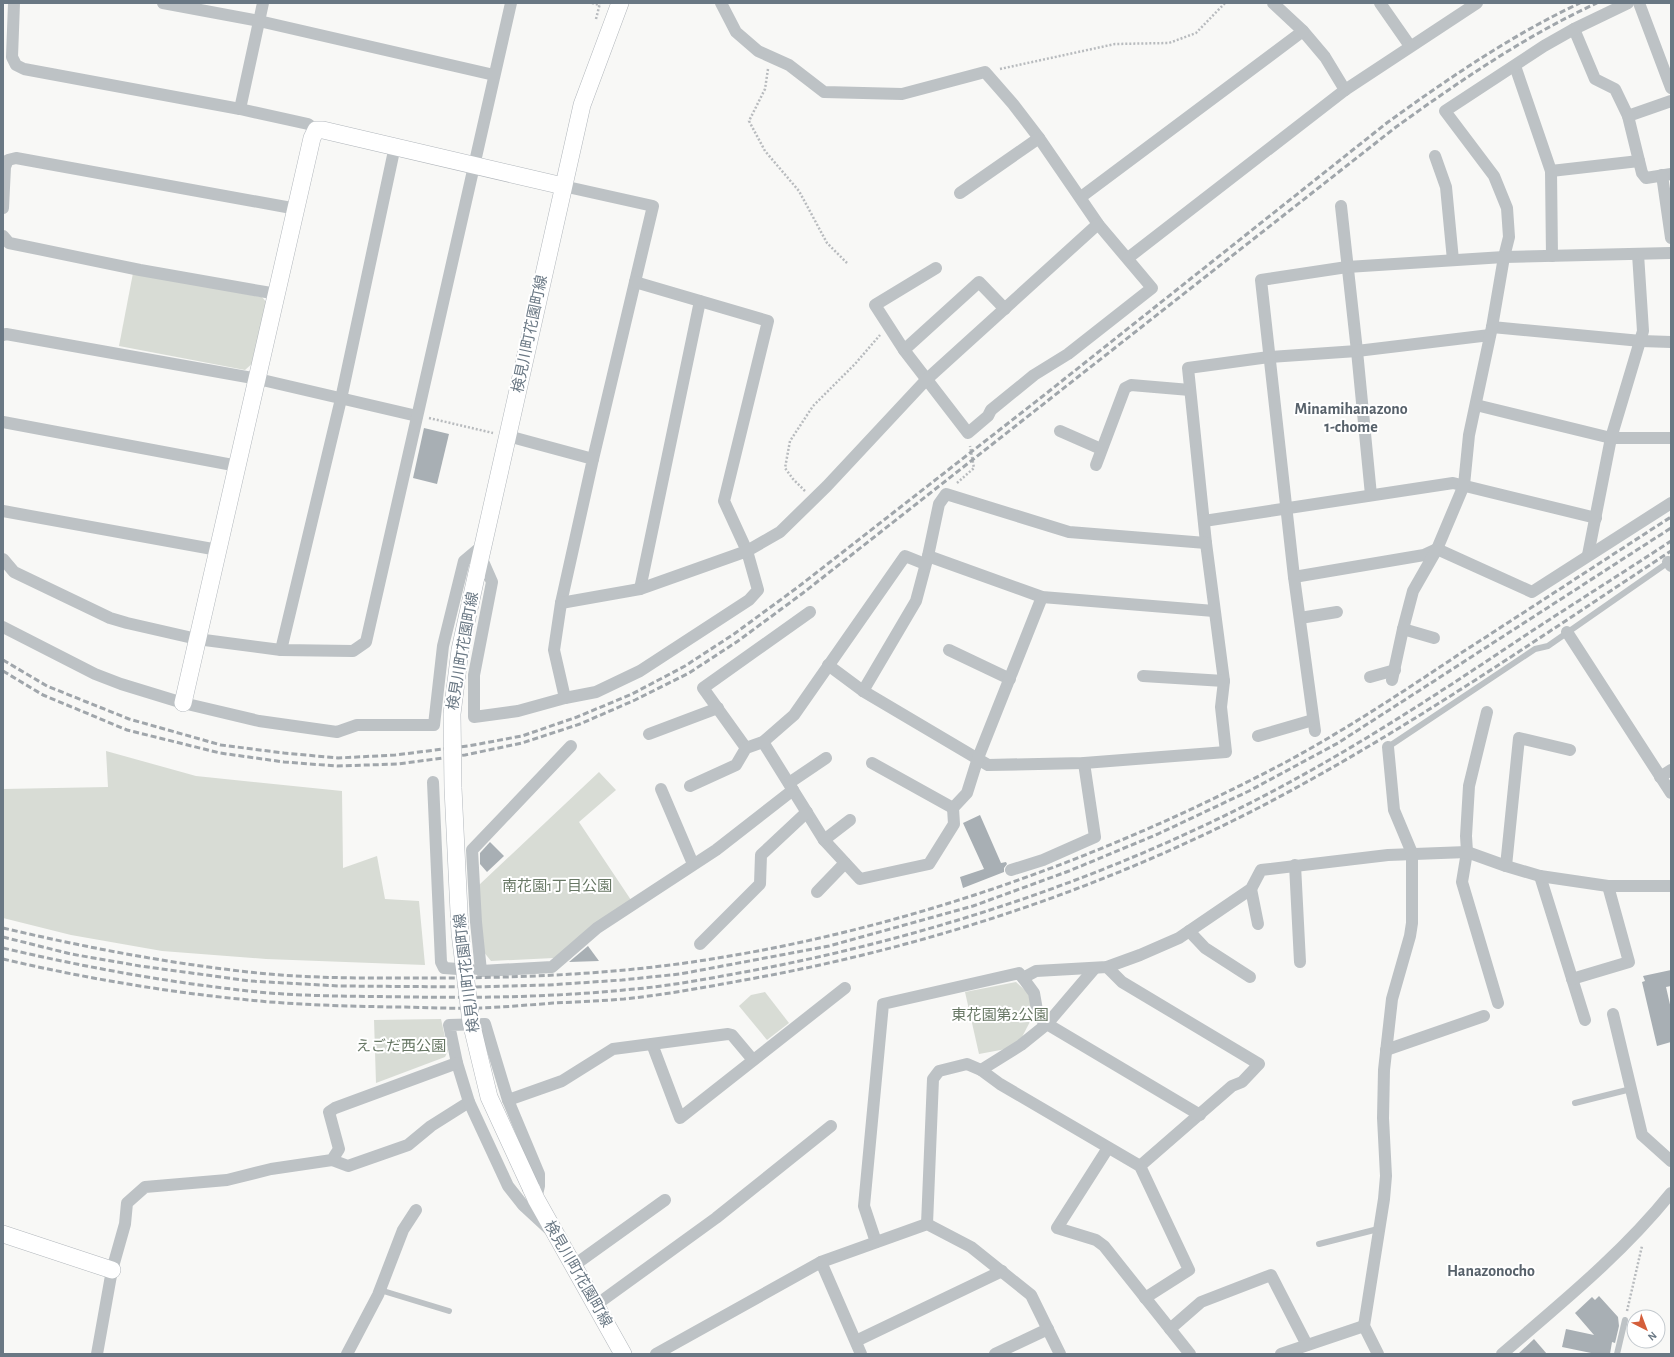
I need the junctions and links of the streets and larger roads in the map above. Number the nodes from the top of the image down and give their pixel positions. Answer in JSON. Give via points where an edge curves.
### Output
{"nodes":[{"id":1,"x":14,"y":3,"type":"edge"},
{"id":2,"x":163,"y":3,"type":"edge"},
{"id":3,"x":263,"y":3,"type":"edge"},
{"id":4,"x":511,"y":3,"type":"edge"},
{"id":5,"x":620,"y":3,"type":"edge"},
{"id":6,"x":721,"y":3,"type":"edge"},
{"id":7,"x":1273,"y":3,"type":"edge"},
{"id":8,"x":1380,"y":3,"type":"edge"},
{"id":9,"x":1477,"y":3,"type":"edge"},
{"id":10,"x":1628,"y":3,"type":"edge"},
{"id":11,"x":1639,"y":3,"type":"edge"},
{"id":12,"x":259,"y":21,"type":"junction"},
{"id":13,"x":1574,"y":29,"type":"junction"},
{"id":14,"x":1303,"y":31,"type":"junction"},
{"id":15,"x":1410,"y":46,"type":"junction"},
{"id":16,"x":1515,"y":66,"type":"junction"},
{"id":17,"x":494,"y":74,"type":"junction"},
{"id":18,"x":1671,"y":88,"type":"edge"},
{"id":19,"x":1345,"y":90,"type":"junction"},
{"id":20,"x":1671,"y":101,"type":"edge"},
{"id":21,"x":240,"y":109,"type":"junction"},
{"id":22,"x":1628,"y":116,"type":"junction"},
{"id":23,"x":316,"y":130,"type":"junction"},
{"id":24,"x":1039,"y":138,"type":"junction"},
{"id":25,"x":395,"y":146,"type":"junction"},
{"id":26,"x":1435,"y":156,"type":"dead end"},
{"id":27,"x":1639,"y":161,"type":"junction"},
{"id":28,"x":475,"y":164,"type":"junction"},
{"id":29,"x":1550,"y":171,"type":"junction"},
{"id":30,"x":1667,"y":175,"type":"edge"},
{"id":31,"x":563,"y":186,"type":"junction"},
{"id":32,"x":960,"y":194,"type":"dead end"},
{"id":33,"x":1081,"y":198,"type":"junction"},
{"id":34,"x":1341,"y":206,"type":"dead end"},
{"id":35,"x":3,"y":208,"type":"edge"},
{"id":36,"x":297,"y":209,"type":"junction"},
{"id":37,"x":1098,"y":224,"type":"junction"},
{"id":38,"x":3,"y":236,"type":"edge"},
{"id":39,"x":1671,"y":238,"type":"edge"},
{"id":40,"x":1671,"y":252,"type":"edge"},
{"id":41,"x":1638,"y":254,"type":"junction"},
{"id":42,"x":1552,"y":256,"type":"junction"},
{"id":43,"x":1504,"y":257,"type":"junction"},
{"id":44,"x":1128,"y":258,"type":"junction"},
{"id":45,"x":1453,"y":260,"type":"junction"},
{"id":46,"x":1347,"y":267,"type":"junction"},
{"id":47,"x":936,"y":268,"type":"dead end"},
{"id":48,"x":635,"y":282,"type":"junction"},
{"id":49,"x":277,"y":294,"type":"junction"},
{"id":50,"x":700,"y":301,"type":"junction"},
{"id":51,"x":1005,"y":309,"type":"junction"},
{"id":52,"x":1491,"y":331,"type":"junction"},
{"id":53,"x":3,"y":335,"type":"edge"},
{"id":54,"x":1640,"y":341,"type":"junction"},
{"id":55,"x":1671,"y":342,"type":"edge"},
{"id":56,"x":904,"y":350,"type":"junction"},
{"id":57,"x":1358,"y":351,"type":"junction"},
{"id":58,"x":1269,"y":357,"type":"junction"},
{"id":59,"x":258,"y":379,"type":"junction"},
{"id":60,"x":926,"y":380,"type":"junction"},
{"id":61,"x":1190,"y":390,"type":"junction"},
{"id":62,"x":341,"y":399,"type":"junction"},
{"id":63,"x":1476,"y":404,"type":"junction"},
{"id":64,"x":417,"y":416,"type":"junction"},
{"id":65,"x":3,"y":422,"type":"edge"},
{"id":66,"x":1060,"y":431,"type":"dead end"},
{"id":67,"x":502,"y":435,"type":"junction"},
{"id":68,"x":1611,"y":438,"type":"junction"},
{"id":69,"x":1671,"y":438,"type":"edge"},
{"id":70,"x":1101,"y":449,"type":"junction"},
{"id":71,"x":593,"y":459,"type":"junction"},
{"id":72,"x":1096,"y":465,"type":"dead end"},
{"id":73,"x":238,"y":466,"type":"junction"},
{"id":74,"x":1464,"y":485,"type":"junction"},
{"id":75,"x":1371,"y":495,"type":"junction"},
{"id":76,"x":1671,"y":503,"type":"edge"},
{"id":77,"x":1287,"y":507,"type":"junction"},
{"id":78,"x":3,"y":511,"type":"edge"},
{"id":79,"x":1596,"y":518,"type":"junction"},
{"id":80,"x":1204,"y":521,"type":"junction"},
{"id":81,"x":1206,"y":543,"type":"junction"},
{"id":82,"x":1437,"y":549,"type":"junction"},
{"id":83,"x":218,"y":550,"type":"junction"},
{"id":84,"x":747,"y":550,"type":"junction"},
{"id":85,"x":482,"y":551,"type":"junction"},
{"id":86,"x":1588,"y":555,"type":"junction"},
{"id":87,"x":3,"y":559,"type":"edge"},
{"id":88,"x":926,"y":560,"type":"junction"},
{"id":89,"x":1294,"y":577,"type":"junction"},
{"id":90,"x":640,"y":589,"type":"junction"},
{"id":91,"x":1042,"y":597,"type":"junction"},
{"id":92,"x":561,"y":603,"type":"junction"},
{"id":93,"x":1214,"y":611,"type":"junction"},
{"id":94,"x":810,"y":612,"type":"dead end"},
{"id":95,"x":1337,"y":612,"type":"dead end"},
{"id":96,"x":1300,"y":618,"type":"junction"},
{"id":97,"x":3,"y":627,"type":"edge"},
{"id":98,"x":1403,"y":629,"type":"junction"},
{"id":99,"x":1567,"y":632,"type":"road end"},
{"id":100,"x":1434,"y":638,"type":"dead end"},
{"id":101,"x":198,"y":639,"type":"junction"},
{"id":102,"x":281,"y":650,"type":"junction"},
{"id":103,"x":949,"y":650,"type":"dead end"},
{"id":104,"x":828,"y":666,"type":"junction"},
{"id":105,"x":1144,"y":676,"type":"dead end"},
{"id":106,"x":1370,"y":677,"type":"dead end"},
{"id":107,"x":1010,"y":679,"type":"junction"},
{"id":108,"x":1224,"y":681,"type":"junction"},
{"id":109,"x":863,"y":691,"type":"junction"},
{"id":110,"x":565,"y":698,"type":"junction"},
{"id":111,"x":183,"y":703,"type":"junction"},
{"id":112,"x":718,"y":708,"type":"junction"},
{"id":113,"x":1488,"y":712,"type":"dead end"},
{"id":114,"x":649,"y":734,"type":"dead end"},
{"id":115,"x":1258,"y":736,"type":"dead end"},
{"id":116,"x":763,"y":742,"type":"junction"},
{"id":117,"x":571,"y":746,"type":"dead end"},
{"id":118,"x":1388,"y":747,"type":"road end"},
{"id":119,"x":746,"y":748,"type":"junction"},
{"id":120,"x":1570,"y":750,"type":"dead end"},
{"id":121,"x":826,"y":758,"type":"dead end"},
{"id":122,"x":978,"y":758,"type":"junction"},
{"id":123,"x":872,"y":763,"type":"dead end"},
{"id":124,"x":1084,"y":763,"type":"junction"},
{"id":125,"x":1671,"y":770,"type":"edge"},
{"id":126,"x":1660,"y":777,"type":"junction"},
{"id":127,"x":433,"y":782,"type":"dead end"},
{"id":128,"x":690,"y":786,"type":"dead end"},
{"id":129,"x":791,"y":786,"type":"junction"},
{"id":130,"x":661,"y":789,"type":"dead end"},
{"id":131,"x":1671,"y":792,"type":"edge"},
{"id":132,"x":954,"y":808,"type":"junction"},
{"id":133,"x":807,"y":812,"type":"junction"},
{"id":134,"x":850,"y":820,"type":"dead end"},
{"id":135,"x":824,"y":840,"type":"junction"},
{"id":136,"x":1467,"y":852,"type":"junction"},
{"id":137,"x":1412,"y":853,"type":"junction"},
{"id":138,"x":845,"y":863,"type":"junction"},
{"id":139,"x":693,"y":864,"type":"junction"},
{"id":140,"x":1296,"y":865,"type":"junction"},
{"id":141,"x":1506,"y":866,"type":"junction"},
{"id":142,"x":1011,"y":870,"type":"dead end"},
{"id":143,"x":1540,"y":876,"type":"junction"},
{"id":144,"x":1608,"y":886,"type":"junction"},
{"id":145,"x":1671,"y":886,"type":"edge"},
{"id":146,"x":1250,"y":889,"type":"junction"},
{"id":147,"x":817,"y":892,"type":"dead end"},
{"id":148,"x":1258,"y":924,"type":"dead end"},
{"id":149,"x":1190,"y":931,"type":"junction"},
{"id":150,"x":700,"y":944,"type":"dead end"},
{"id":151,"x":1300,"y":962,"type":"dead end"},
{"id":152,"x":1107,"y":967,"type":"junction"},
{"id":153,"x":1094,"y":969,"type":"junction"},
{"id":154,"x":481,"y":971,"type":"junction"},
{"id":155,"x":1250,"y":977,"type":"dead end"},
{"id":156,"x":1023,"y":978,"type":"junction"},
{"id":157,"x":1572,"y":979,"type":"junction"},
{"id":158,"x":845,"y":988,"type":"dead end"},
{"id":159,"x":1498,"y":1003,"type":"dead end"},
{"id":160,"x":1613,"y":1014,"type":"dead end"},
{"id":161,"x":1484,"y":1016,"type":"dead end"},
{"id":162,"x":1585,"y":1020,"type":"dead end"},
{"id":163,"x":1047,"y":1024,"type":"junction"},
{"id":164,"x":652,"y":1044,"type":"junction"},
{"id":165,"x":1386,"y":1050,"type":"junction"},
{"id":166,"x":754,"y":1060,"type":"junction"},
{"id":167,"x":457,"y":1063,"type":"junction"},
{"id":168,"x":981,"y":1070,"type":"junction"},
{"id":169,"x":508,"y":1100,"type":"junction"},
{"id":170,"x":469,"y":1102,"type":"junction"},
{"id":171,"x":1200,"y":1115,"type":"junction"},
{"id":172,"x":831,"y":1126,"type":"dead end"},
{"id":173,"x":1108,"y":1148,"type":"junction"},
{"id":174,"x":332,"y":1160,"type":"junction"},
{"id":175,"x":1671,"y":1161,"type":"edge"},
{"id":176,"x":1140,"y":1166,"type":"junction"},
{"id":177,"x":1671,"y":1193,"type":"edge"},
{"id":178,"x":534,"y":1194,"type":"junction"},
{"id":179,"x":665,"y":1200,"type":"dead end"},
{"id":180,"x":416,"y":1210,"type":"dead end"},
{"id":181,"x":927,"y":1224,"type":"junction"},
{"id":182,"x":3,"y":1234,"type":"edge"},
{"id":183,"x":557,"y":1237,"type":"junction"},
{"id":184,"x":876,"y":1242,"type":"junction"},
{"id":185,"x":821,"y":1262,"type":"junction"},
{"id":186,"x":573,"y":1266,"type":"junction"},
{"id":187,"x":112,"y":1270,"type":"junction"},
{"id":188,"x":1002,"y":1271,"type":"junction"},
{"id":189,"x":1145,"y":1298,"type":"junction"},
{"id":190,"x":596,"y":1305,"type":"junction"},
{"id":191,"x":1364,"y":1326,"type":"junction"},
{"id":192,"x":1048,"y":1329,"type":"junction"},
{"id":193,"x":1170,"y":1329,"type":"junction"},
{"id":194,"x":856,"y":1341,"type":"junction"},
{"id":195,"x":1307,"y":1345,"type":"junction"},
{"id":196,"x":97,"y":1354,"type":"edge"},
{"id":197,"x":347,"y":1354,"type":"edge"},
{"id":198,"x":623,"y":1354,"type":"edge"},
{"id":199,"x":656,"y":1354,"type":"edge"},
{"id":200,"x":861,"y":1354,"type":"edge"},
{"id":201,"x":995,"y":1354,"type":"edge"},
{"id":202,"x":1060,"y":1354,"type":"edge"},
{"id":203,"x":1189,"y":1354,"type":"edge"},
{"id":204,"x":1281,"y":1354,"type":"edge"},
{"id":205,"x":1378,"y":1354,"type":"edge"},
{"id":206,"x":1502,"y":1354,"type":"edge"}],
"edges":[{"from":1,"to":21,"type":"street","via":[[12,57],[16,65],[24,69]]},
{"from":2,"to":12,"type":"street"},
{"from":3,"to":12,"type":"street"},
{"from":4,"to":17,"type":"street"},
{"from":5,"to":31,"type":"street","name":"検見川町花園町線","via":[[582,105]]},
{"from":6,"to":24,"type":"street","via":[[736,32],[758,51],[789,65],[824,92],[902,94],[985,72]]},
{"from":7,"to":14,"type":"street"},
{"from":8,"to":15,"type":"street"},
{"from":9,"to":15,"type":"street"},
{"from":10,"to":13,"type":"street"},
{"from":11,"to":18,"type":"street"},
{"from":12,"to":17,"type":"street"},
{"from":12,"to":21,"type":"street"},
{"from":13,"to":16,"type":"street"},
{"from":13,"to":22,"type":"street","via":[[1595,79],[1615,89]]},
{"from":14,"to":19,"type":"street","via":[[1325,57]]},
{"from":14,"to":33,"type":"street"},
{"from":15,"to":19,"type":"street"},
{"from":16,"to":29,"type":"street"},
{"from":16,"to":43,"type":"street","via":[[1445,111],[1494,176],[1507,208],[1509,237]]},
{"from":17,"to":28,"type":"street"},
{"from":19,"to":44,"type":"street"},
{"from":20,"to":22,"type":"street"},
{"from":21,"to":23,"type":"street","via":[[308,124]]},
{"from":22,"to":27,"type":"street"},
{"from":23,"to":25,"type":"street"},
{"from":23,"to":36,"type":"street","via":[[312,138]]},
{"from":24,"to":32,"type":"street"},
{"from":24,"to":33,"type":"street"},
{"from":25,"to":28,"type":"street"},
{"from":25,"to":62,"type":"street"},
{"from":26,"to":45,"type":"street","via":[[1446,188]]},
{"from":27,"to":29,"type":"street"},
{"from":27,"to":30,"type":"street","via":[[1646,178]]},
{"from":28,"to":31,"type":"street"},
{"from":28,"to":64,"type":"street"},
{"from":29,"to":42,"type":"street"},
{"from":30,"to":39,"type":"street"},
{"from":31,"to":48,"type":"street","via":[[653,206]]},
{"from":31,"to":67,"type":"street","name":"検見川町花園町線"},
{"from":33,"to":37,"type":"street"},
{"from":34,"to":46,"type":"street"},
{"from":35,"to":36,"type":"street","via":[[5,167],[8,160],[16,158]]},
{"from":36,"to":49,"type":"street"},
{"from":37,"to":44,"type":"street"},
{"from":37,"to":51,"type":"street"},
{"from":38,"to":49,"type":"street","via":[[9,243],[140,270]]},
{"from":40,"to":41,"type":"street"},
{"from":41,"to":42,"type":"street"},
{"from":41,"to":54,"type":"street","via":[[1643,331]]},
{"from":42,"to":43,"type":"street"},
{"from":43,"to":45,"type":"street"},
{"from":43,"to":52,"type":"street"},
{"from":44,"to":60,"type":"street","via":[[1152,288],[1068,354],[1028,380],[991,410],[988,416],[968,433]]},
{"from":45,"to":46,"type":"street"},
{"from":46,"to":57,"type":"street"},
{"from":46,"to":58,"type":"street","via":[[1261,280]]},
{"from":47,"to":56,"type":"street","via":[[875,305]]},
{"from":48,"to":50,"type":"street"},
{"from":48,"to":71,"type":"street"},
{"from":49,"to":59,"type":"street"},
{"from":50,"to":84,"type":"street","via":[[768,321],[724,500]]},
{"from":50,"to":90,"type":"street"},
{"from":51,"to":56,"type":"street","via":[[979,282]]},
{"from":51,"to":60,"type":"street"},
{"from":52,"to":54,"type":"street"},
{"from":52,"to":57,"type":"street"},
{"from":52,"to":63,"type":"street"},
{"from":53,"to":59,"type":"street"},
{"from":54,"to":55,"type":"street"},
{"from":54,"to":68,"type":"street"},
{"from":56,"to":60,"type":"street"},
{"from":57,"to":58,"type":"street"},
{"from":57,"to":75,"type":"street"},
{"from":58,"to":61,"type":"street","via":[[1188,368]]},
{"from":58,"to":77,"type":"street"},
{"from":59,"to":62,"type":"street"},
{"from":59,"to":73,"type":"street"},
{"from":60,"to":84,"type":"street","via":[[780,532]]},
{"from":61,"to":70,"type":"street","via":[[1131,385],[1125,388]]},
{"from":61,"to":80,"type":"street"},
{"from":62,"to":64,"type":"street"},
{"from":62,"to":102,"type":"street"},
{"from":63,"to":68,"type":"street"},
{"from":63,"to":74,"type":"street","via":[[1469,435]]},
{"from":64,"to":102,"type":"street","via":[[366,642],[353,651]]},
{"from":65,"to":73,"type":"street"},
{"from":66,"to":70,"type":"street"},
{"from":67,"to":71,"type":"street"},
{"from":67,"to":85,"type":"street","name":"検見川町花園町線"},
{"from":68,"to":69,"type":"street"},
{"from":68,"to":79,"type":"street"},
{"from":70,"to":72,"type":"street"},
{"from":71,"to":92,"type":"street"},
{"from":73,"to":83,"type":"street"},
{"from":74,"to":75,"type":"street","via":[[1454,483]]},
{"from":74,"to":79,"type":"street"},
{"from":74,"to":82,"type":"street"},
{"from":75,"to":77,"type":"street"},
{"from":76,"to":86,"type":"street"},
{"from":77,"to":80,"type":"street"},
{"from":77,"to":89,"type":"street"},
{"from":78,"to":83,"type":"street"},
{"from":79,"to":86,"type":"street"},
{"from":80,"to":81,"type":"street"},
{"from":81,"to":88,"type":"street","via":[[1069,532],[946,494],[938,504]]},
{"from":81,"to":93,"type":"street"},
{"from":82,"to":86,"type":"street","via":[[1532,592]]},
{"from":82,"to":89,"type":"street","via":[[1424,556]]},
{"from":82,"to":98,"type":"street","via":[[1413,592]]},
{"from":83,"to":101,"type":"street"},
{"from":84,"to":90,"type":"street"},
{"from":84,"to":110,"type":"street","via":[[758,590],[749,600],[640,671],[596,692]]},
{"from":85,"to":110,"type":"street","via":[[492,582],[474,674],[474,717],[518,711]]},
{"from":85,"to":111,"type":"street","via":[[464,561],[443,646],[434,725],[357,725],[337,732],[259,721]]},
{"from":85,"to":178,"type":"street","name":"検見川町花園町線","bridge":true,"via":[[460,650],[452,714],[460,933],[471,1022],[489,1098]]},
{"from":87,"to":101,"type":"street","via":[[14,572],[110,618]]},
{"from":88,"to":91,"type":"street"},
{"from":88,"to":104,"type":"street","via":[[905,556]]},
{"from":88,"to":109,"type":"street","via":[[916,601]]},
{"from":89,"to":96,"type":"street"},
{"from":90,"to":92,"type":"street"},
{"from":91,"to":93,"type":"street"},
{"from":91,"to":107,"type":"street"},
{"from":92,"to":110,"type":"street","via":[[554,650]]},
{"from":93,"to":108,"type":"street"},
{"from":94,"to":112,"type":"street","via":[[703,688]]},
{"from":95,"to":96,"type":"street"},
{"from":96,"to":115,"type":"street","via":[[1314,726]]},
{"from":97,"to":111,"type":"street","via":[[95,674]]},
{"from":98,"to":100,"type":"street"},
{"from":98,"to":106,"type":"street","via":[[1393,675]]},
{"from":99,"to":126,"type":"street"},
{"from":101,"to":102,"type":"street"},
{"from":101,"to":111,"type":"street"},
{"from":103,"to":107,"type":"street"},
{"from":104,"to":109,"type":"street"},
{"from":104,"to":116,"type":"street","via":[[794,714]]},
{"from":105,"to":108,"type":"street"},
{"from":107,"to":122,"type":"street"},
{"from":108,"to":124,"type":"street","via":[[1221,707],[1226,752]]},
{"from":109,"to":122,"type":"street"},
{"from":112,"to":114,"type":"street"},
{"from":112,"to":119,"type":"street"},
{"from":113,"to":136,"type":"street","via":[[1469,786]]},
{"from":116,"to":119,"type":"street"},
{"from":116,"to":129,"type":"street"},
{"from":117,"to":154,"type":"street","via":[[472,850]]},
{"from":118,"to":137,"type":"street","via":[[1394,810]]},
{"from":119,"to":128,"type":"street","via":[[736,765]]},
{"from":120,"to":141,"type":"street","via":[[1519,738]]},
{"from":121,"to":129,"type":"street"},
{"from":122,"to":124,"type":"street","via":[[988,765]]},
{"from":122,"to":132,"type":"street","via":[[967,793]]},
{"from":123,"to":132,"type":"street"},
{"from":124,"to":142,"type":"street","via":[[1095,837],[1043,860]]},
{"from":125,"to":126,"type":"street"},
{"from":126,"to":131,"type":"street"},
{"from":127,"to":154,"type":"street","via":[[441,962],[444,968]]},
{"from":129,"to":133,"type":"street"},
{"from":129,"to":139,"type":"street","via":[[716,850]]},
{"from":130,"to":139,"type":"street"},
{"from":132,"to":138,"type":"street","via":[[954,824],[929,864],[860,879]]},
{"from":133,"to":135,"type":"street"},
{"from":133,"to":150,"type":"street","via":[[761,855],[760,884]]},
{"from":134,"to":135,"type":"street"},
{"from":135,"to":138,"type":"street"},
{"from":136,"to":137,"type":"street"},
{"from":136,"to":141,"type":"street"},
{"from":136,"to":159,"type":"street","via":[[1462,882]]},
{"from":137,"to":140,"type":"street"},
{"from":137,"to":165,"type":"street","via":[[1412,923],[1392,999]]},
{"from":138,"to":147,"type":"street"},
{"from":139,"to":154,"type":"street","via":[[597,928],[552,967]]},
{"from":140,"to":146,"type":"street","via":[[1260,870]]},
{"from":140,"to":151,"type":"street"},
{"from":141,"to":143,"type":"street"},
{"from":143,"to":144,"type":"street"},
{"from":143,"to":157,"type":"street"},
{"from":144,"to":145,"type":"street"},
{"from":144,"to":157,"type":"street","via":[[1628,962]]},
{"from":146,"to":148,"type":"street"},
{"from":146,"to":149,"type":"street"},
{"from":149,"to":152,"type":"street","via":[[1160,947]]},
{"from":149,"to":155,"type":"street","via":[[1205,948]]},
{"from":152,"to":153,"type":"street"},
{"from":152,"to":171,"type":"street","via":[[1122,982],[1259,1064],[1242,1082],[1232,1086]]},
{"from":153,"to":156,"type":"street","via":[[1036,971]]},
{"from":153,"to":163,"type":"street"},
{"from":156,"to":163,"type":"street","via":[[1034,993],[1038,1016]]},
{"from":156,"to":184,"type":"street","via":[[1019,973],[883,1004],[864,1206]]},
{"from":157,"to":162,"type":"street"},
{"from":158,"to":166,"type":"street"},
{"from":160,"to":175,"type":"street","via":[[1642,1135]]},
{"from":161,"to":165,"type":"street"},
{"from":163,"to":168,"type":"street","via":[[1021,1046]]},
{"from":163,"to":171,"type":"street"},
{"from":164,"to":166,"type":"street","via":[[732,1034]]},
{"from":164,"to":166,"type":"street","via":[[680,1118]]},
{"from":164,"to":169,"type":"street","via":[[613,1049],[562,1081]]},
{"from":165,"to":191,"type":"street","via":[[1383,1118],[1386,1176]]},
{"from":167,"to":169,"type":"street","via":[[449,1025],[485,1024]]},
{"from":167,"to":170,"type":"street"},
{"from":167,"to":174,"type":"street","via":[[329,1112],[339,1149]]},
{"from":168,"to":173,"type":"street"},
{"from":168,"to":181,"type":"street","via":[[967,1064],[939,1071],[934,1079]]},
{"from":169,"to":178,"type":"street","via":[[539,1174],[539,1186]]},
{"from":170,"to":174,"type":"street","via":[[431,1126],[408,1145],[348,1166]]},
{"from":170,"to":183,"type":"street","via":[[508,1186]]},
{"from":171,"to":176,"type":"street"},
{"from":172,"to":190,"type":"street","via":[[716,1218]]},
{"from":173,"to":176,"type":"street"},
{"from":173,"to":189,"type":"street","via":[[1057,1228],[1096,1240],[1104,1246]]},
{"from":174,"to":187,"type":"street","via":[[271,1169],[227,1180],[145,1187],[127,1203],[125,1224]]},
{"from":176,"to":189,"type":"street","via":[[1189,1270]]},
{"from":177,"to":206,"type":"street","via":[[1602,1268]]},
{"from":178,"to":183,"type":"street","name":"検見川町花園町線"},
{"from":179,"to":186,"type":"street"},
{"from":180,"to":197,"type":"street","via":[[403,1230],[380,1290]]},
{"from":181,"to":184,"type":"street"},
{"from":181,"to":188,"type":"street","via":[[971,1247]]},
{"from":182,"to":187,"type":"street"},
{"from":183,"to":186,"type":"street","name":"検見川町花園町線"},
{"from":184,"to":185,"type":"street"},
{"from":185,"to":194,"type":"street"},
{"from":185,"to":199,"type":"street"},
{"from":186,"to":190,"type":"street","name":"検見川町花園町線"},
{"from":187,"to":196,"type":"street"},
{"from":188,"to":192,"type":"street","via":[[1031,1295]]},
{"from":188,"to":194,"type":"street"},
{"from":189,"to":193,"type":"street"},
{"from":190,"to":198,"type":"street","name":"検見川町花園町線"},
{"from":191,"to":195,"type":"street"},
{"from":191,"to":205,"type":"street"},
{"from":192,"to":201,"type":"street"},
{"from":192,"to":202,"type":"street"},
{"from":193,"to":195,"type":"street","via":[[1201,1302],[1270,1275]]},
{"from":193,"to":203,"type":"street"},
{"from":194,"to":200,"type":"street"},
{"from":195,"to":204,"type":"street"}]}
